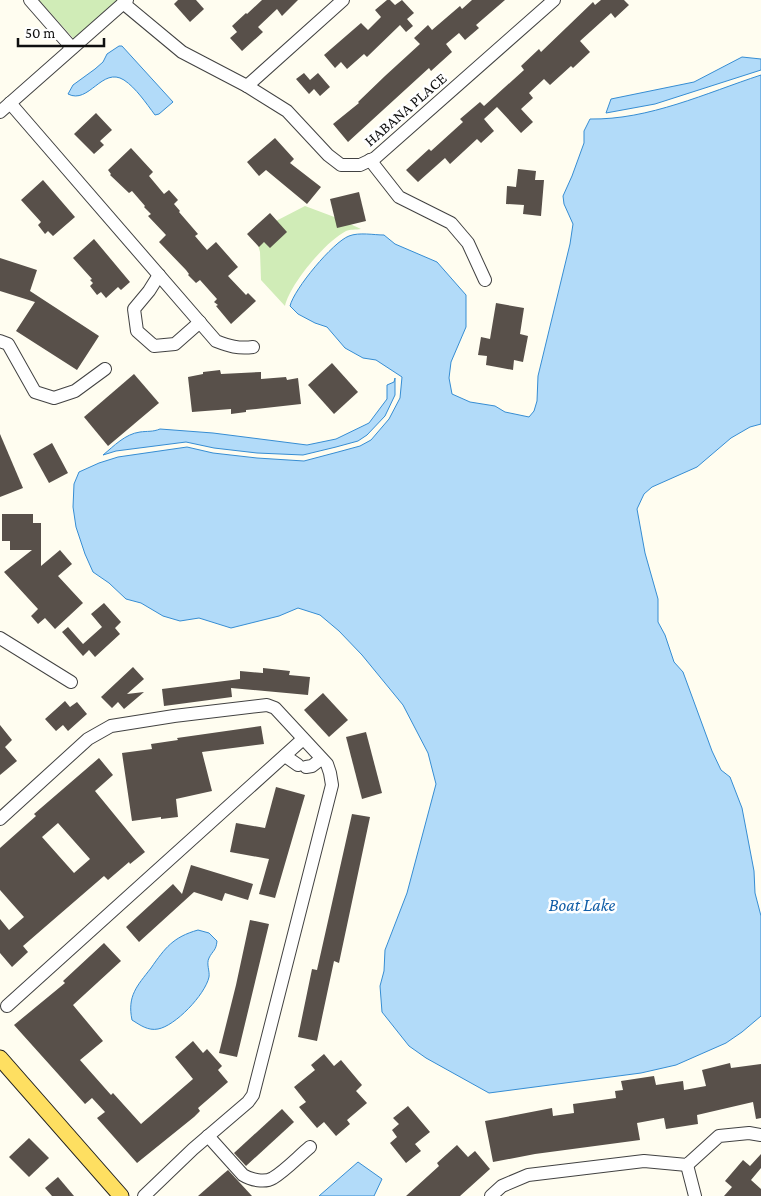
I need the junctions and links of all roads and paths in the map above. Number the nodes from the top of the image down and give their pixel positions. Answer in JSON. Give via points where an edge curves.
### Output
{"nodes":[{"id":1,"x":30,"y":0,"type":"edge"},
{"id":2,"x":344,"y":0,"type":"edge"},
{"id":3,"x":554,"y":0,"type":"edge"},
{"id":4,"x":125,"y":1,"type":"edge"},
{"id":5,"x":72,"y":48,"type":"junction"},
{"id":6,"x":247,"y":86,"type":"junction"},
{"id":7,"x":10,"y":103,"type":"junction"},
{"id":8,"x":0,"y":112,"type":"edge"},
{"id":9,"x":370,"y":160,"type":"junction"},
{"id":10,"x":159,"y":275,"type":"junction"},
{"id":11,"x":485,"y":280,"type":"dead end"},
{"id":12,"x":200,"y":322,"type":"junction"},
{"id":13,"x":0,"y":341,"type":"edge"},
{"id":14,"x":253,"y":347,"type":"dead end"},
{"id":15,"x":104,"y":369,"type":"dead end"},
{"id":16,"x":0,"y":638,"type":"edge"},
{"id":17,"x":71,"y":682,"type":"dead end"},
{"id":18,"x":303,"y":739,"type":"junction"},
{"id":19,"x":284,"y":756,"type":"junction"},
{"id":20,"x":321,"y":759,"type":"junction"},
{"id":21,"x":0,"y":819,"type":"edge"},
{"id":22,"x":8,"y":1006,"type":"dead end"},
{"id":23,"x":0,"y":1058,"type":"edge"},
{"id":24,"x":761,"y":1135,"type":"edge"},
{"id":25,"x":208,"y":1136,"type":"junction"},
{"id":26,"x":310,"y":1147,"type":"dead end"},
{"id":27,"x":687,"y":1165,"type":"junction"},
{"id":28,"x":121,"y":1196,"type":"edge"},
{"id":29,"x":144,"y":1196,"type":"edge"},
{"id":30,"x":491,"y":1196,"type":"edge"},
{"id":31,"x":695,"y":1196,"type":"edge"}],
"edges":[{"from":1,"to":5,"type":"street"},
{"from":2,"to":6,"type":"street"},
{"from":3,"to":9,"type":"street","name":"HABANA PLACE"},
{"from":4,"to":5,"type":"street"},
{"from":4,"to":6,"type":"street","name":"HABANA PLACE","via":[[182,52]]},
{"from":5,"to":7,"type":"street"},
{"from":6,"to":9,"type":"street","name":"HABANA PLACE","via":[[287,111],[341,165],[360,165]]},
{"from":7,"to":8,"type":"street"},
{"from":7,"to":10,"type":"street"},
{"from":9,"to":11,"type":"street","via":[[400,197],[451,224],[468,243]]},
{"from":10,"to":12,"type":"street"},
{"from":10,"to":12,"type":"street","via":[[134,309],[136,331],[154,346],[175,344]]},
{"from":12,"to":14,"type":"street","via":[[216,340],[230,347]]},
{"from":13,"to":15,"type":"street","via":[[8,344],[35,392],[54,398],[75,391]]},
{"from":16,"to":17,"type":"street"},
{"from":18,"to":19,"type":"street"},
{"from":18,"to":20,"type":"street"},
{"from":18,"to":21,"type":"street","via":[[274,708],[267,705],[111,726],[88,739]]},
{"from":19,"to":20,"type":"street","via":[[302,766],[312,766]]},
{"from":19,"to":22,"type":"street"},
{"from":20,"to":25,"type":"street","via":[[327,764],[332,785],[253,1095]]},
{"from":23,"to":28,"type":"main road"},
{"from":24,"to":27,"type":"street","via":[[719,1136]]},
{"from":25,"to":26,"type":"street","via":[[243,1175],[264,1180],[273,1179]]},
{"from":25,"to":29,"type":"street"},
{"from":27,"to":30,"type":"street","via":[[644,1161],[528,1175],[502,1186]]},
{"from":27,"to":31,"type":"street"}]}
